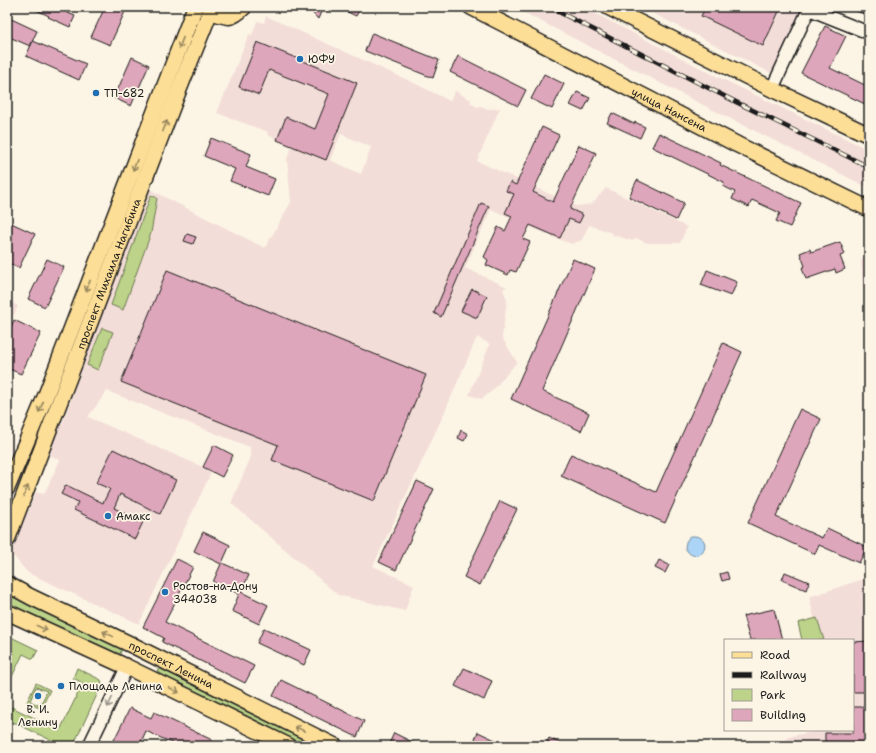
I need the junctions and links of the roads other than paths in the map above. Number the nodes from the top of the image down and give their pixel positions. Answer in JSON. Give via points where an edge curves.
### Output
{"nodes":[{"id":1,"x":195,"y":7,"type":"edge"},
{"id":2,"x":244,"y":7,"type":"edge"},
{"id":3,"x":471,"y":7,"type":"edge"},
{"id":4,"x":608,"y":7,"type":"edge"},
{"id":5,"x":809,"y":8,"type":"edge"},
{"id":6,"x":211,"y":9,"type":"edge"},
{"id":7,"x":869,"y":33,"type":"edge"},
{"id":8,"x":772,"y":89,"type":"junction"},
{"id":9,"x":869,"y":135,"type":"edge"},
{"id":10,"x":869,"y":209,"type":"edge"},
{"id":11,"x":7,"y":488,"type":"edge"},
{"id":12,"x":7,"y":540,"type":"edge"},
{"id":13,"x":7,"y":584,"type":"edge"},
{"id":14,"x":7,"y":612,"type":"edge"},
{"id":15,"x":136,"y":647,"type":"junction"},
{"id":16,"x":127,"y":667,"type":"junction"},
{"id":17,"x":89,"y":746,"type":"edge"},
{"id":18,"x":289,"y":746,"type":"edge"},
{"id":19,"x":335,"y":746,"type":"edge"}],
"edges":[{"from":1,"to":11,"type":"main road","name":"проспект Михаила Нагибина","one_way":true,"via":[[46,395]]},
{"from":2,"to":6,"type":"main road","via":[[235,15],[227,17]]},
{"from":3,"to":10,"type":"main road","name":"улица Нансена"},
{"from":4,"to":8,"type":"main road"},
{"from":5,"to":7,"type":"street"},
{"from":5,"to":8,"type":"street"},
{"from":12,"to":6,"type":"main road","name":"проспект Михаила Нагибина","one_way":true},
{"from":8,"to":9,"type":"main road"},
{"from":15,"to":13,"type":"main road","name":"проспект Ленина","one_way":true},
{"from":14,"to":16,"type":"main road","name":"проспект Ленина","one_way":true},
{"from":15,"to":16,"type":"main road"},
{"from":19,"to":15,"type":"main road","name":"проспект Ленина","one_way":true},
{"from":16,"to":17,"type":"street","one_way":true},
{"from":16,"to":18,"type":"main road","name":"проспект Ленина","one_way":true}]}
